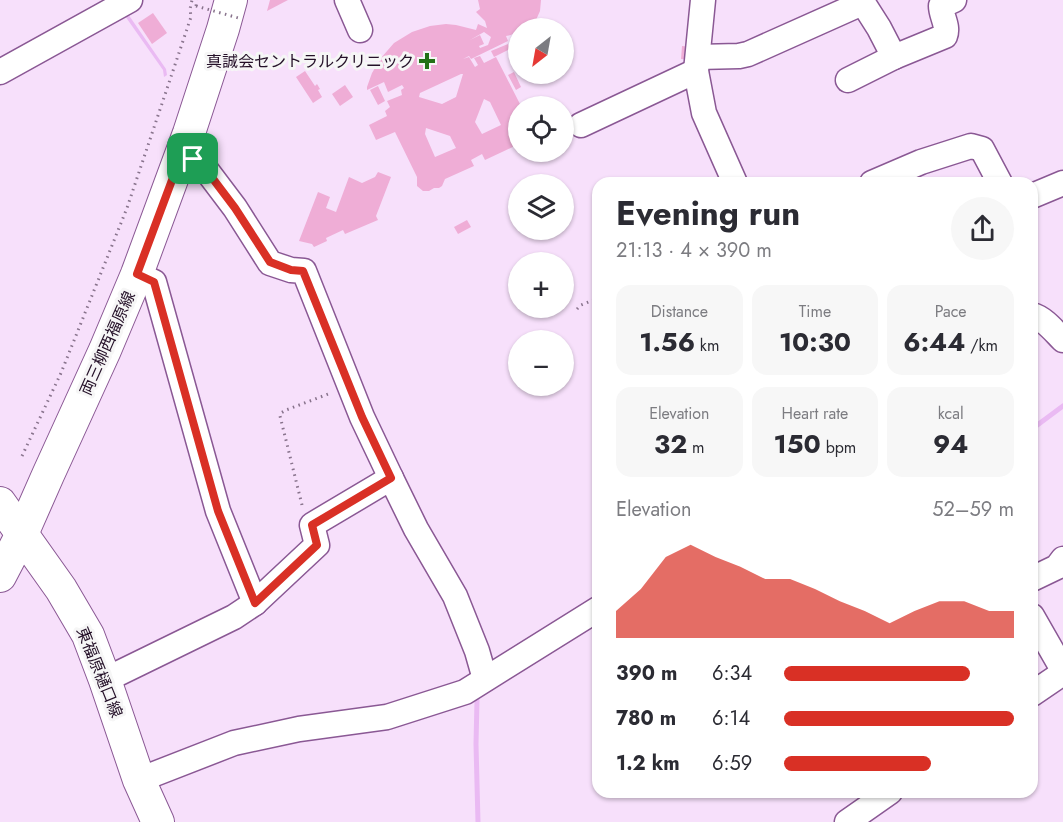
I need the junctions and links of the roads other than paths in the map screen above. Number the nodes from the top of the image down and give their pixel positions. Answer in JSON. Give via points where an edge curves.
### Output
{"nodes":[{"id":1,"x":347,"y":0,"type":"edge"},
{"id":2,"x":703,"y":0,"type":"edge"},
{"id":3,"x":954,"y":0,"type":"edge"},
{"id":4,"x":859,"y":2,"type":"edge"},
{"id":5,"x":117,"y":3,"type":"edge"},
{"id":6,"x":202,"y":3,"type":"edge"},
{"id":7,"x":236,"y":10,"type":"edge"},
{"id":8,"x":360,"y":30,"type":"dead end"},
{"id":9,"x":894,"y":57,"type":"junction"},
{"id":10,"x":697,"y":64,"type":"junction"},
{"id":11,"x":0,"y":72,"type":"edge"},
{"id":12,"x":848,"y":80,"type":"dead end"},
{"id":13,"x":581,"y":125,"type":"dead end"},
{"id":14,"x":181,"y":156,"type":"junction"},
{"id":15,"x":732,"y":177,"type":"edge"},
{"id":16,"x":886,"y":177,"type":"edge"},
{"id":17,"x":997,"y":177,"type":"edge"},
{"id":18,"x":1063,"y":183,"type":"edge"},
{"id":19,"x":1038,"y":193,"type":"edge"},
{"id":20,"x":137,"y":274,"type":"junction"},
{"id":21,"x":1038,"y":317,"type":"edge"},
{"id":22,"x":1063,"y":340,"type":"edge"},
{"id":23,"x":391,"y":478,"type":"junction"},
{"id":24,"x":8,"y":521,"type":"edge"},
{"id":25,"x":1063,"y":559,"type":"edge"},
{"id":26,"x":0,"y":576,"type":"edge"},
{"id":27,"x":1038,"y":576,"type":"edge"},
{"id":28,"x":255,"y":603,"type":"junction"},
{"id":29,"x":592,"y":613,"type":"edge"},
{"id":30,"x":1038,"y":629,"type":"edge"},
{"id":31,"x":1061,"y":678,"type":"edge"},
{"id":32,"x":485,"y":679,"type":"junction"},
{"id":33,"x":105,"y":680,"type":"junction"},
{"id":34,"x":1038,"y":691,"type":"edge"},
{"id":35,"x":139,"y":780,"type":"junction"},
{"id":36,"x":881,"y":798,"type":"edge"},
{"id":37,"x":158,"y":822,"type":"edge"},
{"id":38,"x":847,"y":822,"type":"edge"}],
"edges":[{"from":1,"to":8,"type":"street"},
{"from":2,"to":10,"type":"street"},
{"from":3,"to":9,"type":"street","via":[[941,6],[947,28],[945,36]]},
{"from":4,"to":9,"type":"street"},
{"from":4,"to":10,"type":"street","via":[[748,54]]},
{"from":5,"to":11,"type":"street"},
{"from":6,"to":24,"type":"main road","name":"両三柳西福原線","via":[[162,145],[128,239]]},
{"from":7,"to":14,"type":"main road","name":"両三柳西福原線","via":[[220,40]]},
{"from":9,"to":12,"type":"street"},
{"from":10,"to":13,"type":"street"},
{"from":10,"to":15,"type":"street","via":[[704,113]]},
{"from":14,"to":20,"type":"main road","name":"両三柳西福原線"},
{"from":14,"to":23,"type":"street","via":[[201,163],[270,262],[297,270]]},
{"from":16,"to":17,"type":"street","via":[[971,146],[982,149]]},
{"from":18,"to":19,"type":"street"},
{"from":20,"to":24,"type":"main road","name":"両三柳西福原線","via":[[48,474]]},
{"from":20,"to":28,"type":"street","via":[[154,282],[218,511]]},
{"from":21,"to":22,"type":"street"},
{"from":23,"to":28,"type":"street","via":[[312,525],[317,545]]},
{"from":23,"to":32,"type":"street","via":[[455,596]]},
{"from":24,"to":26,"type":"main road","name":"両三柳西福原線"},
{"from":24,"to":33,"type":"main road","name":"東福原樋口線","via":[[61,589],[88,635]]},
{"from":25,"to":27,"type":"street","via":[[1057,567]]},
{"from":28,"to":33,"type":"street"},
{"from":29,"to":32,"type":"street"},
{"from":30,"to":31,"type":"street"},
{"from":31,"to":34,"type":"street"},
{"from":32,"to":35,"type":"street","via":[[465,692],[387,717],[234,743]]},
{"from":33,"to":35,"type":"main road","name":"東福原樋口線"},
{"from":35,"to":37,"type":"main road","name":"東福原樋口線"},
{"from":36,"to":38,"type":"street"}]}
